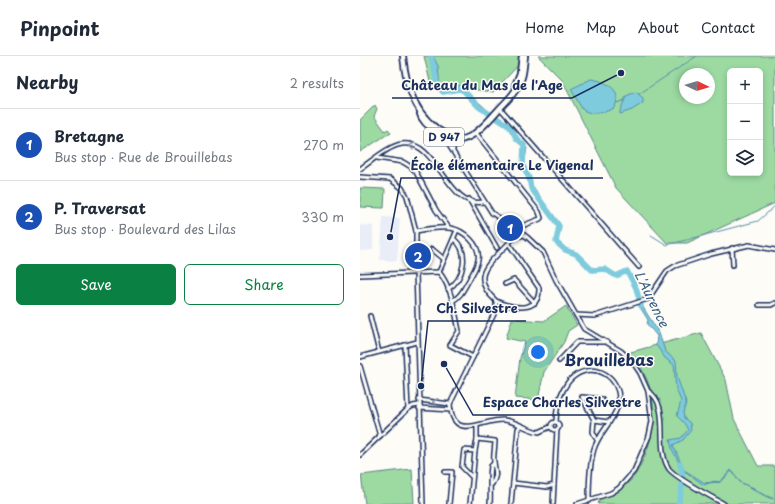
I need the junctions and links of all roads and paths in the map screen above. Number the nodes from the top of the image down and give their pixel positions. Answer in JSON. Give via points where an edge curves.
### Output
{"nodes":[{"id":1,"x":402,"y":56,"type":"edge"},
{"id":2,"x":522,"y":56,"type":"edge"},
{"id":3,"x":525,"y":56,"type":"edge"},
{"id":4,"x":500,"y":108,"type":"junction"},
{"id":5,"x":476,"y":133,"type":"junction"},
{"id":6,"x":452,"y":138,"type":"junction"},
{"id":7,"x":377,"y":158,"type":"junction"},
{"id":8,"x":360,"y":169,"type":"edge"},
{"id":9,"x":360,"y":177,"type":"edge"},
{"id":10,"x":469,"y":199,"type":"junction"},
{"id":11,"x":483,"y":202,"type":"junction"},
{"id":12,"x":449,"y":228,"type":"junction"},
{"id":13,"x":457,"y":230,"type":"junction"},
{"id":14,"x":515,"y":230,"type":"junction"},
{"id":15,"x":416,"y":232,"type":"junction"},
{"id":16,"x":524,"y":235,"type":"junction"},
{"id":17,"x":514,"y":237,"type":"junction"},
{"id":18,"x":454,"y":239,"type":"junction"},
{"id":19,"x":509,"y":244,"type":"junction"},
{"id":20,"x":497,"y":248,"type":"dead end"},
{"id":21,"x":732,"y":248,"type":"junction"},
{"id":22,"x":432,"y":249,"type":"dead end"},
{"id":23,"x":775,"y":250,"type":"edge"},
{"id":24,"x":444,"y":259,"type":"junction"},
{"id":25,"x":733,"y":265,"type":"dead end"},
{"id":26,"x":639,"y":267,"type":"dead end"},
{"id":27,"x":416,"y":272,"type":"junction"},
{"id":28,"x":439,"y":272,"type":"junction"},
{"id":29,"x":360,"y":275,"type":"edge"},
{"id":30,"x":516,"y":275,"type":"dead end"},
{"id":31,"x":514,"y":280,"type":"junction"},
{"id":32,"x":505,"y":284,"type":"dead end"},
{"id":33,"x":448,"y":289,"type":"junction"},
{"id":34,"x":452,"y":301,"type":"junction"},
{"id":35,"x":496,"y":301,"type":"junction"},
{"id":36,"x":775,"y":303,"type":"edge"},
{"id":37,"x":535,"y":304,"type":"junction"},
{"id":38,"x":504,"y":305,"type":"junction"},
{"id":39,"x":759,"y":305,"type":"dead end"},
{"id":40,"x":496,"y":310,"type":"junction"},
{"id":41,"x":576,"y":315,"type":"junction"},
{"id":42,"x":370,"y":316,"type":"dead end"},
{"id":43,"x":417,"y":342,"type":"junction"},
{"id":44,"x":607,"y":342,"type":"junction"},
{"id":45,"x":405,"y":345,"type":"junction"},
{"id":46,"x":379,"y":352,"type":"junction"},
{"id":47,"x":360,"y":357,"type":"edge"},
{"id":48,"x":473,"y":357,"type":"junction"},
{"id":49,"x":559,"y":361,"type":"dead end"},
{"id":50,"x":360,"y":366,"type":"edge"},
{"id":51,"x":648,"y":391,"type":"junction"},
{"id":52,"x":602,"y":399,"type":"dead end"},
{"id":53,"x":419,"y":400,"type":"junction"},
{"id":54,"x":450,"y":404,"type":"junction"},
{"id":55,"x":651,"y":404,"type":"junction"},
{"id":56,"x":659,"y":405,"type":"junction"},
{"id":57,"x":419,"y":407,"type":"junction"},
{"id":58,"x":408,"y":408,"type":"junction"},
{"id":59,"x":652,"y":408,"type":"junction"},
{"id":60,"x":451,"y":410,"type":"junction"},
{"id":61,"x":661,"y":412,"type":"junction"},
{"id":62,"x":594,"y":420,"type":"junction"},
{"id":63,"x":556,"y":422,"type":"junction"},
{"id":64,"x":609,"y":422,"type":"junction"},
{"id":65,"x":477,"y":426,"type":"junction"},
{"id":66,"x":520,"y":426,"type":"junction"},
{"id":67,"x":550,"y":427,"type":"junction"},
{"id":68,"x":558,"y":429,"type":"junction"},
{"id":69,"x":380,"y":436,"type":"junction"},
{"id":70,"x":477,"y":439,"type":"junction"},
{"id":71,"x":597,"y":440,"type":"junction"},
{"id":72,"x":475,"y":451,"type":"junction"},
{"id":73,"x":360,"y":455,"type":"edge"},
{"id":74,"x":445,"y":472,"type":"dead end"},
{"id":75,"x":472,"y":477,"type":"junction"},
{"id":76,"x":513,"y":483,"type":"junction"},
{"id":77,"x":554,"y":485,"type":"junction"},
{"id":78,"x":589,"y":501,"type":"junction"},
{"id":79,"x":423,"y":504,"type":"edge"},
{"id":80,"x":449,"y":504,"type":"edge"},
{"id":81,"x":470,"y":504,"type":"edge"},
{"id":82,"x":490,"y":504,"type":"edge"},
{"id":83,"x":511,"y":504,"type":"edge"},
{"id":84,"x":553,"y":504,"type":"edge"},
{"id":85,"x":577,"y":504,"type":"edge"},
{"id":86,"x":724,"y":504,"type":"edge"}],
"edges":[{"from":1,"to":6,"type":"main road","number":"D 947","via":[[408,85],[421,118],[440,135]]},
{"from":2,"to":4,"type":"main road","number":"D 947","via":[[518,78]]},
{"from":3,"to":4,"type":"main road","number":"D 947","via":[[520,82]]},
{"from":4,"to":5,"type":"main road","number":"D 947"},
{"from":4,"to":26,"type":"street"},
{"from":5,"to":6,"type":"main road","number":"D 947"},
{"from":5,"to":14,"type":"street","via":[[539,212],[540,219]]},
{"from":6,"to":11,"type":"street","via":[[453,152]]},
{"from":7,"to":8,"type":"street"},
{"from":10,"to":7,"type":"street","one_way":true,"via":[[457,193],[422,149],[403,144]]},
{"from":7,"to":12,"type":"street","via":[[403,162],[411,167]]},
{"from":9,"to":15,"type":"street","via":[[390,179],[402,188],[407,196]]},
{"from":10,"to":11,"type":"street"},
{"from":10,"to":20,"type":"street"},
{"from":11,"to":14,"type":"street","via":[[492,213]]},
{"from":12,"to":13,"type":"street"},
{"from":12,"to":15,"type":"street"},
{"from":13,"to":18,"type":"street"},
{"from":13,"to":34,"type":"street","via":[[469,238],[477,249],[478,260],[458,298]]},
{"from":14,"to":16,"type":"street"},
{"from":14,"to":17,"type":"street"},
{"from":15,"to":27,"type":"street"},
{"from":16,"to":17,"type":"street"},
{"from":16,"to":41,"type":"street","via":[[543,252]]},
{"from":17,"to":19,"type":"street"},
{"from":18,"to":24,"type":"street"},
{"from":18,"to":33,"type":"street","via":[[463,255],[463,264],[461,274]]},
{"from":19,"to":35,"type":"street","via":[[483,272],[481,280],[486,293]]},
{"from":19,"to":37,"type":"street","via":[[539,288]]},
{"from":21,"to":23,"type":"street","via":[[749,244]]},
{"from":21,"to":25,"type":"street"},
{"from":21,"to":41,"type":"street","via":[[675,266],[662,277],[648,299],[596,316]]},
{"from":22,"to":24,"type":"street"},
{"from":24,"to":28,"type":"street"},
{"from":27,"to":28,"type":"street"},
{"from":27,"to":29,"type":"street"},
{"from":27,"to":43,"type":"street"},
{"from":28,"to":33,"type":"street"},
{"from":30,"to":31,"type":"street"},
{"from":31,"to":32,"type":"street"},
{"from":31,"to":37,"type":"street"},
{"from":33,"to":34,"type":"street"},
{"from":34,"to":48,"type":"street","via":[[459,331],[450,345]]},
{"from":35,"to":38,"type":"street"},
{"from":35,"to":40,"type":"street"},
{"from":36,"to":39,"type":"street"},
{"from":37,"to":38,"type":"street","via":[[528,307]]},
{"from":38,"to":40,"type":"street"},
{"from":40,"to":48,"type":"street"},
{"from":41,"to":44,"type":"street","via":[[584,329]]},
{"from":42,"to":46,"type":"street"},
{"from":43,"to":45,"type":"street"},
{"from":43,"to":53,"type":"street"},
{"from":44,"to":49,"type":"street","via":[[577,342]]},
{"from":44,"to":51,"type":"street","via":[[632,361]]},
{"from":45,"to":46,"type":"street"},
{"from":45,"to":58,"type":"street"},
{"from":46,"to":47,"type":"street"},
{"from":48,"to":54,"type":"street"},
{"from":50,"to":69,"type":"street"},
{"from":51,"to":55,"type":"street"},
{"from":51,"to":56,"type":"street","via":[[653,394]]},
{"from":52,"to":62,"type":"street","via":[[582,397]]},
{"from":54,"to":53,"type":"street","one_way":true},
{"from":53,"to":57,"type":"street"},
{"from":54,"to":60,"type":"street"},
{"from":55,"to":56,"type":"street"},
{"from":55,"to":59,"type":"street"},
{"from":56,"to":61,"type":"street"},
{"from":57,"to":58,"type":"street"},
{"from":57,"to":60,"type":"street"},
{"from":57,"to":79,"type":"street"},
{"from":58,"to":69,"type":"street"},
{"from":59,"to":61,"type":"street","via":[[657,408]]},
{"from":59,"to":78,"type":"street","via":[[649,436],[634,471],[619,488]]},
{"from":60,"to":65,"type":"street","via":[[459,424],[466,427]]},
{"from":61,"to":86,"type":"street","via":[[664,461],[671,471]]},
{"from":62,"to":64,"type":"street"},
{"from":62,"to":71,"type":"street","via":[[593,432]]},
{"from":63,"to":64,"type":"street","via":[[556,413],[565,386],[574,375],[596,370],[611,378],[619,392],[617,409]]},
{"from":63,"to":67,"type":"street"},
{"from":63,"to":68,"type":"street"},
{"from":64,"to":71,"type":"street"},
{"from":65,"to":66,"type":"street","via":[[504,420]]},
{"from":65,"to":70,"type":"street"},
{"from":66,"to":67,"type":"street","via":[[539,432]]},
{"from":66,"to":76,"type":"street"},
{"from":67,"to":68,"type":"street"},
{"from":68,"to":77,"type":"street"},
{"from":69,"to":73,"type":"street"},
{"from":70,"to":72,"type":"street"},
{"from":70,"to":82,"type":"street","via":[[495,441],[496,467]]},
{"from":71,"to":78,"type":"street","via":[[593,450]]},
{"from":72,"to":75,"type":"street"},
{"from":72,"to":75,"type":"street","via":[[464,450],[462,467]]},
{"from":74,"to":80,"type":"street","via":[[452,472]]},
{"from":75,"to":81,"type":"street"},
{"from":76,"to":77,"type":"street","via":[[547,487]]},
{"from":76,"to":83,"type":"street"},
{"from":77,"to":84,"type":"street"},
{"from":78,"to":85,"type":"street"}]}
